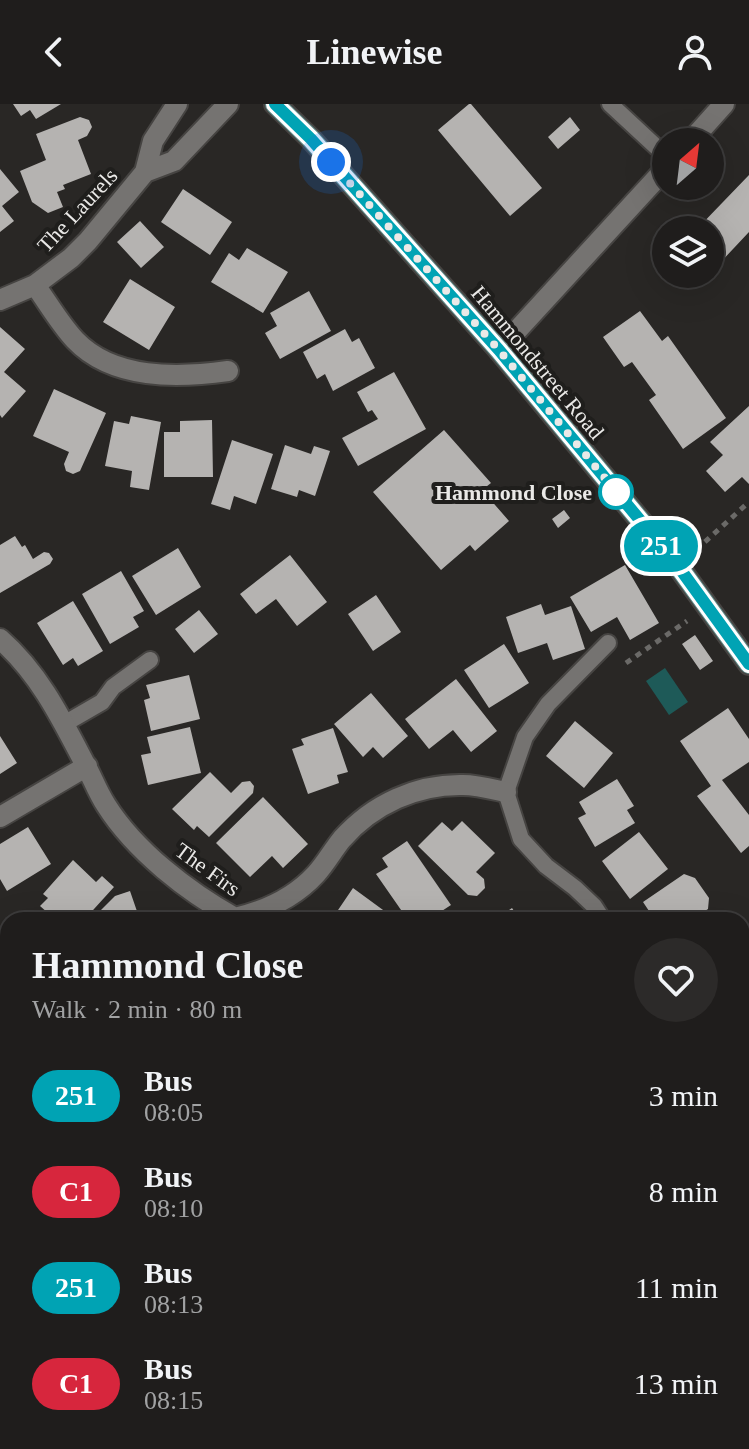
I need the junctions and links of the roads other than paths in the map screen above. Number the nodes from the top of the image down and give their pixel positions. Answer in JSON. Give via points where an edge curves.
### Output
{"nodes":[{"id":1,"x":177,"y":104,"type":"edge"},
{"id":2,"x":228,"y":104,"type":"edge"},
{"id":3,"x":275,"y":104,"type":"edge"},
{"id":4,"x":610,"y":104,"type":"edge"},
{"id":5,"x":724,"y":104,"type":"edge"},
{"id":6,"x":703,"y":128,"type":"edge"},
{"id":7,"x":652,"y":143,"type":"edge"},
{"id":8,"x":145,"y":172,"type":"junction"},
{"id":9,"x":652,"y":183,"type":"edge"},
{"id":10,"x":35,"y":285,"type":"junction"},
{"id":11,"x":0,"y":300,"type":"edge"},
{"id":12,"x":499,"y":350,"type":"junction"},
{"id":13,"x":228,"y":371,"type":"dead end"},
{"id":14,"x":0,"y":639,"type":"edge"},
{"id":15,"x":608,"y":643,"type":"dead end"},
{"id":16,"x":150,"y":660,"type":"dead end"},
{"id":17,"x":749,"y":664,"type":"edge"},
{"id":18,"x":64,"y":724,"type":"junction"},
{"id":19,"x":87,"y":766,"type":"junction"},
{"id":20,"x":506,"y":792,"type":"junction"},
{"id":21,"x":0,"y":817,"type":"edge"},
{"id":22,"x":224,"y":912,"type":"edge"},
{"id":23,"x":258,"y":912,"type":"edge"},
{"id":24,"x":598,"y":912,"type":"edge"}],
"edges":[{"from":1,"to":8,"type":"street","name":"The Laurels","via":[[153,141]]},
{"from":2,"to":8,"type":"street","name":"The Laurels","via":[[174,161]]},
{"from":3,"to":12,"type":"street","name":"Hammondstreet Road"},
{"from":4,"to":7,"type":"lane"},
{"from":5,"to":6,"type":"street"},
{"from":8,"to":10,"type":"street","name":"The Laurels","via":[[88,241]]},
{"from":9,"to":12,"type":"street"},
{"from":10,"to":11,"type":"street","name":"The Laurels"},
{"from":10,"to":13,"type":"street","via":[[75,340],[113,365],[166,374]]},
{"from":12,"to":17,"type":"street","name":"Hammondstreet Road","via":[[678,566]]},
{"from":14,"to":18,"type":"street","name":"The Firs","via":[[30,670]]},
{"from":15,"to":20,"type":"lane","via":[[540,715],[525,737]]},
{"from":16,"to":18,"type":"lane","via":[[113,687],[102,702]]},
{"from":18,"to":19,"type":"street","name":"The Firs"},
{"from":19,"to":21,"type":"street"},
{"from":19,"to":22,"type":"street","name":"The Firs","via":[[105,804],[127,833]]},
{"from":20,"to":23,"type":"street","name":"The Firs","via":[[466,784],[440,786],[391,801],[342,839],[316,875]]},
{"from":20,"to":24,"type":"lane","via":[[521,839]]}]}
